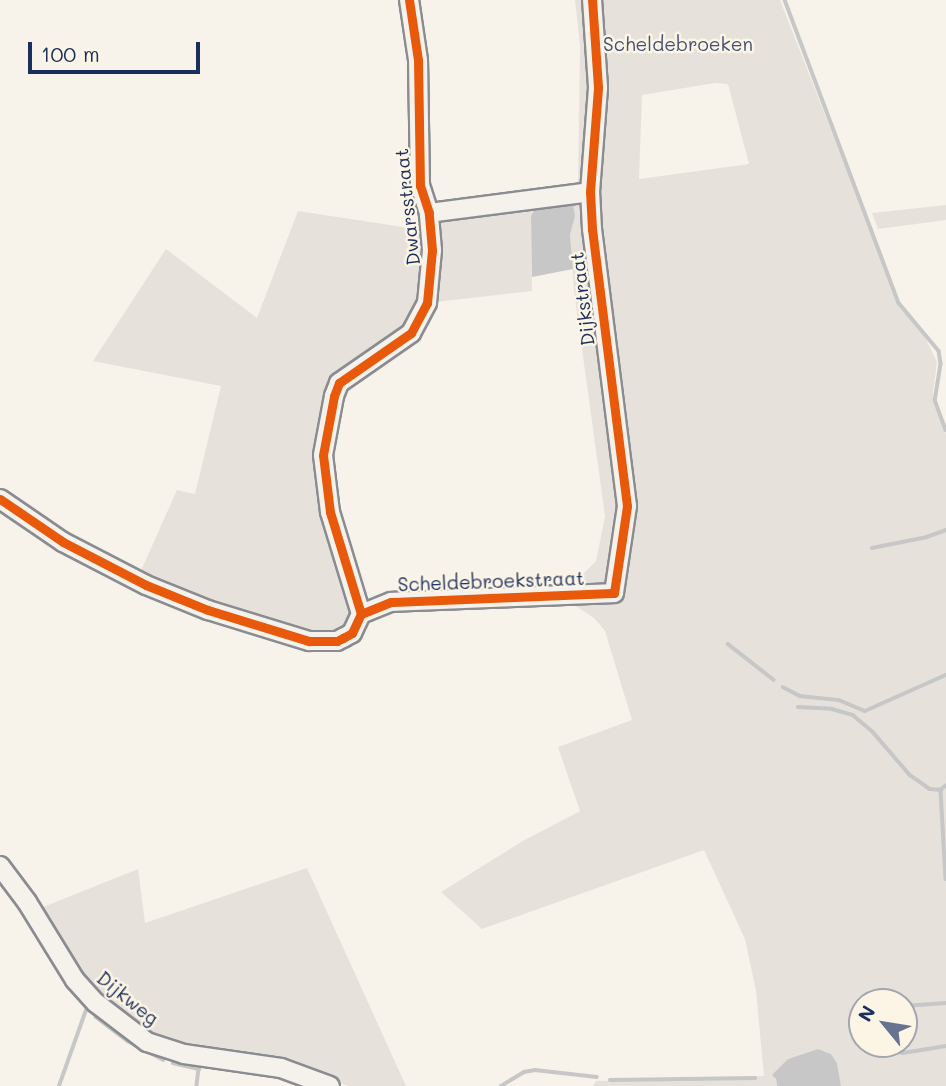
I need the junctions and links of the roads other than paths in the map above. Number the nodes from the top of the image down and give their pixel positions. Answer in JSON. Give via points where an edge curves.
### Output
{"nodes":[{"id":1,"x":409,"y":0,"type":"edge"},
{"id":2,"x":592,"y":0,"type":"edge"},
{"id":3,"x":590,"y":192,"type":"junction"},
{"id":4,"x":429,"y":213,"type":"junction"},
{"id":5,"x":0,"y":499,"type":"edge"},
{"id":6,"x":614,"y":593,"type":"joint"},
{"id":7,"x":361,"y":614,"type":"junction"},
{"id":8,"x":0,"y":866,"type":"edge"},
{"id":9,"x":330,"y":1086,"type":"edge"}],
"edges":[{"from":1,"to":4,"type":"street","name":"Dwarsstraat","via":[[418,60],[420,186]]},
{"from":2,"to":3,"type":"street","name":"Dijkstraat","via":[[598,87]]},
{"from":3,"to":4,"type":"street"},
{"from":3,"to":6,"type":"street","name":"Dijkstraat","via":[[597,288],[627,506]]},
{"from":4,"to":7,"type":"street","name":"Dwarsstraat","via":[[432,269],[419,321],[411,333],[339,383],[326,436],[323,476],[330,512]]},
{"from":5,"to":7,"type":"street","name":"Scheldebroekstraat","via":[[63,542],[146,585],[249,624],[309,641],[337,641],[352,633]]},
{"from":6,"to":7,"type":"street","name":"Scheldebroekstraat","via":[[391,601]]},
{"from":8,"to":9,"type":"street","name":"Dijkweg","via":[[75,981],[147,1042],[184,1054],[281,1068]]}]}
